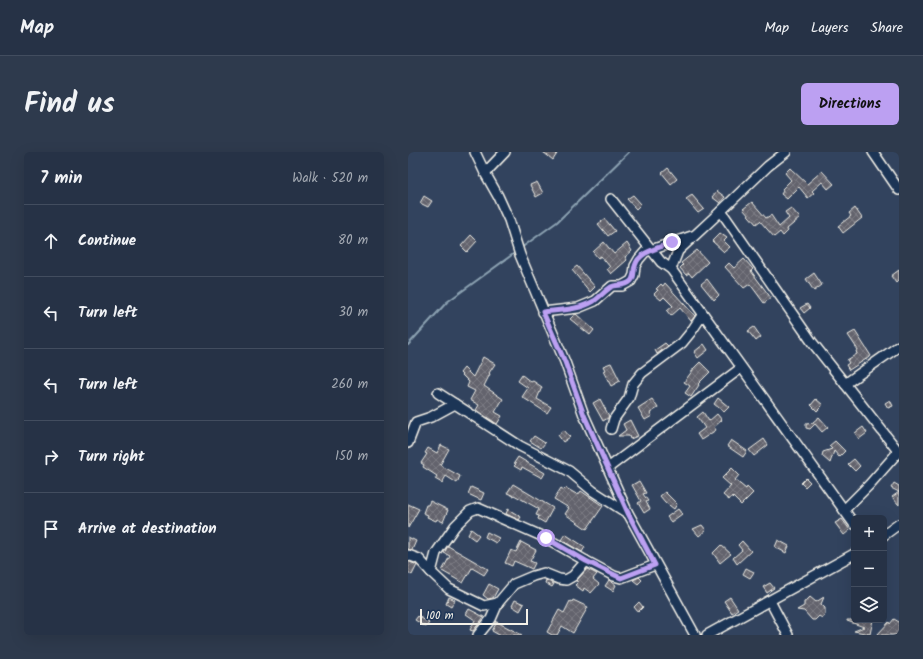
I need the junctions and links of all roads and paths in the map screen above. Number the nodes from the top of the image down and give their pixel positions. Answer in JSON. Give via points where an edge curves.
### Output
{"nodes":[{"id":1,"x":475,"y":152,"type":"edge"},
{"id":2,"x":505,"y":152,"type":"edge"},
{"id":3,"x":786,"y":152,"type":"edge"},
{"id":4,"x":873,"y":152,"type":"edge"},
{"id":5,"x":485,"y":173,"type":"junction"},
{"id":6,"x":899,"y":190,"type":"edge"},
{"id":7,"x":611,"y":199,"type":"dead end"},
{"id":8,"x":721,"y":211,"type":"junction"},
{"id":9,"x":696,"y":234,"type":"junction"},
{"id":10,"x":652,"y":251,"type":"junction"},
{"id":11,"x":671,"y":269,"type":"junction"},
{"id":12,"x":543,"y":312,"type":"junction"},
{"id":13,"x":703,"y":314,"type":"junction"},
{"id":14,"x":899,"y":346,"type":"edge"},
{"id":15,"x":741,"y":368,"type":"junction"},
{"id":16,"x":845,"y":384,"type":"junction"},
{"id":17,"x":438,"y":393,"type":"dead end"},
{"id":18,"x":455,"y":404,"type":"junction"},
{"id":19,"x":610,"y":429,"type":"dead end"},
{"id":20,"x":408,"y":443,"type":"edge"},
{"id":21,"x":899,"y":451,"type":"edge"},
{"id":22,"x":608,"y":468,"type":"junction"},
{"id":23,"x":844,"y":510,"type":"junction"},
{"id":24,"x":628,"y":513,"type":"junction"},
{"id":25,"x":851,"y":520,"type":"edge"},
{"id":26,"x":899,"y":524,"type":"edge"},
{"id":27,"x":887,"y":533,"type":"edge"},
{"id":28,"x":408,"y":555,"type":"edge"},
{"id":29,"x":851,"y":556,"type":"edge"},
{"id":30,"x":586,"y":561,"type":"junction"},
{"id":31,"x":655,"y":565,"type":"junction"},
{"id":32,"x":431,"y":572,"type":"junction"},
{"id":33,"x":770,"y":601,"type":"junction"},
{"id":34,"x":498,"y":603,"type":"junction"},
{"id":35,"x":478,"y":635,"type":"edge"},
{"id":36,"x":695,"y":635,"type":"edge"},
{"id":37,"x":707,"y":635,"type":"edge"},
{"id":38,"x":788,"y":635,"type":"edge"}],
"edges":[{"from":1,"to":5,"type":"street"},
{"from":2,"to":5,"type":"street"},
{"from":3,"to":8,"type":"street"},
{"from":4,"to":6,"type":"street"},
{"from":5,"to":12,"type":"street","via":[[509,220]]},
{"from":7,"to":10,"type":"street"},
{"from":8,"to":9,"type":"street"},
{"from":8,"to":16,"type":"street","via":[[812,342]]},
{"from":9,"to":10,"type":"street"},
{"from":9,"to":11,"type":"street","via":[[678,250]]},
{"from":10,"to":11,"type":"street"},
{"from":10,"to":12,"type":"street","via":[[645,252],[639,259],[631,281],[622,286],[612,286],[595,301],[578,308]]},
{"from":11,"to":13,"type":"street"},
{"from":12,"to":22,"type":"street"},
{"from":13,"to":15,"type":"street"},
{"from":13,"to":19,"type":"street","via":[[682,343],[642,373],[633,384]]},
{"from":14,"to":16,"type":"street"},
{"from":15,"to":22,"type":"street"},
{"from":15,"to":23,"type":"street"},
{"from":16,"to":21,"type":"street"},
{"from":17,"to":18,"type":"street"},
{"from":18,"to":20,"type":"street","via":[[416,422]]},
{"from":18,"to":24,"type":"street","via":[[520,446],[570,471],[593,491]]},
{"from":21,"to":23,"type":"street"},
{"from":22,"to":24,"type":"street"},
{"from":23,"to":25,"type":"street"},
{"from":24,"to":31,"type":"street"},
{"from":26,"to":27,"type":"street"},
{"from":28,"to":32,"type":"street","via":[[419,559]]},
{"from":29,"to":33,"type":"street"},
{"from":30,"to":31,"type":"street","via":[[621,578]]},
{"from":30,"to":32,"type":"street","via":[[546,538],[478,508],[470,511],[455,526],[436,553]]},
{"from":30,"to":34,"type":"street","via":[[566,580],[544,573],[514,584]]},
{"from":31,"to":36,"type":"street"},
{"from":32,"to":34,"type":"street","via":[[449,589],[484,606]]},
{"from":33,"to":37,"type":"street"},
{"from":33,"to":38,"type":"street"},
{"from":34,"to":35,"type":"street","via":[[491,619]]}]}
